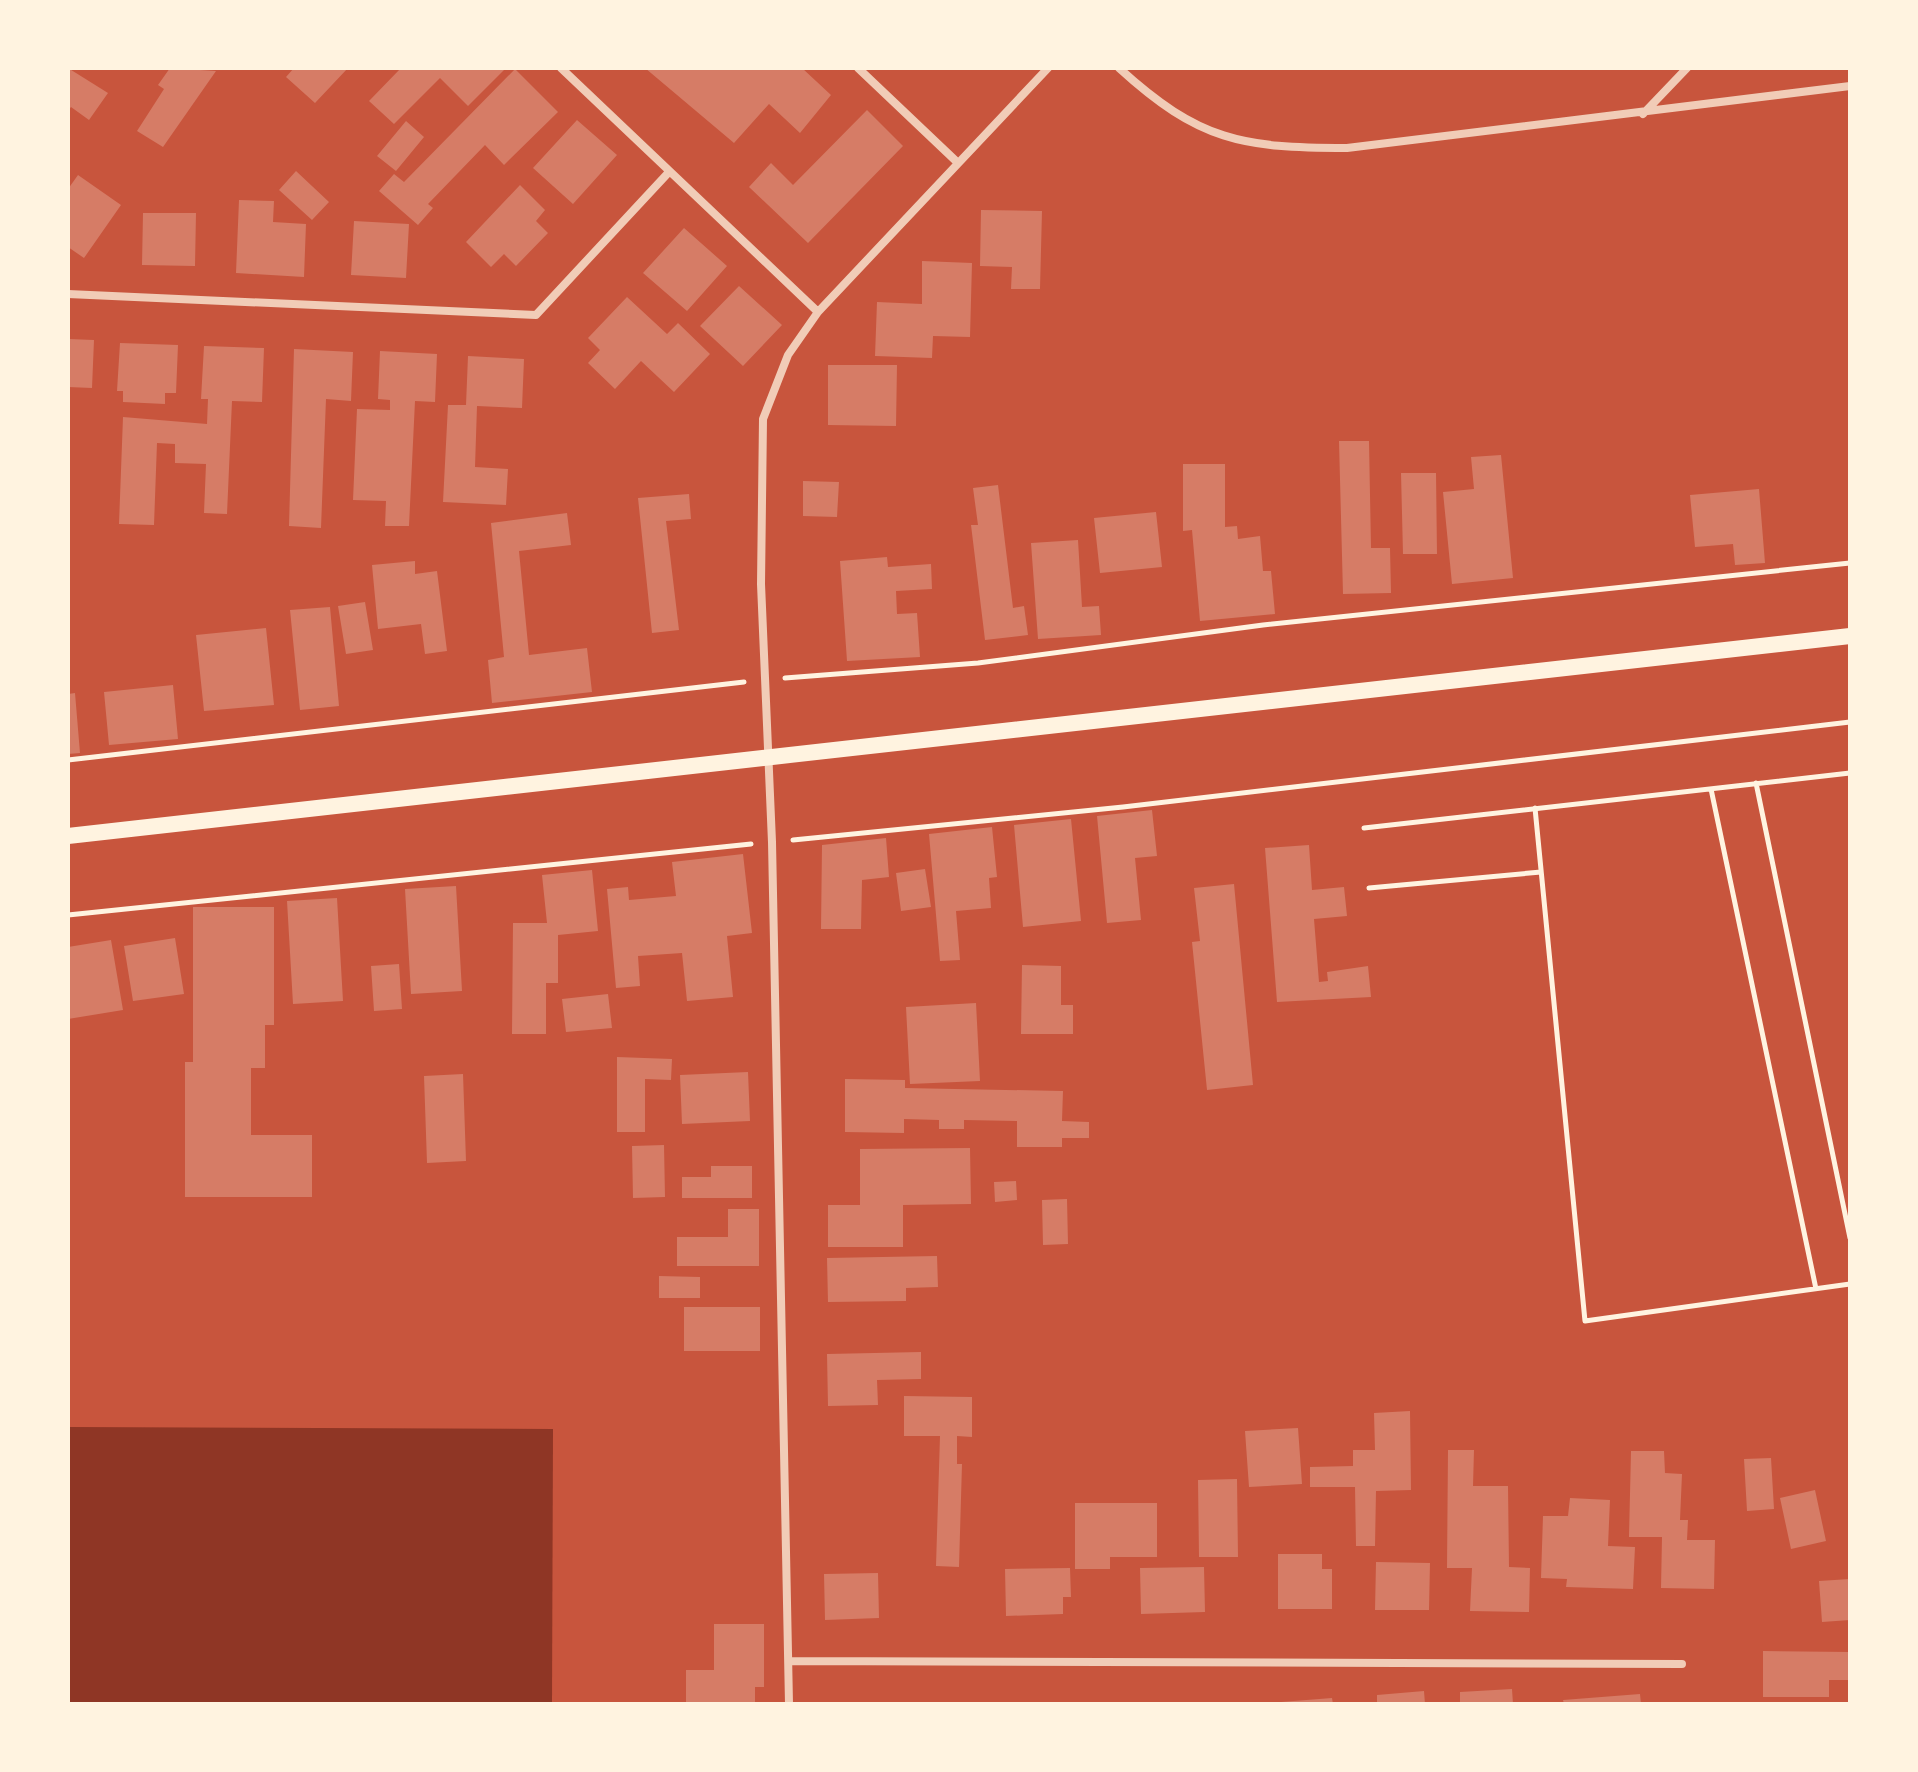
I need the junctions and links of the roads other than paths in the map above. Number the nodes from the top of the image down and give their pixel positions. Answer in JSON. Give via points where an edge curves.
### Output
{"nodes":[{"id":1,"x":561,"y":68,"type":"edge"},
{"id":2,"x":858,"y":68,"type":"edge"},
{"id":3,"x":1048,"y":68,"type":"edge"},
{"id":4,"x":1119,"y":68,"type":"edge"},
{"id":5,"x":1687,"y":68,"type":"edge"},
{"id":6,"x":1850,"y":86,"type":"edge"},
{"id":7,"x":1643,"y":114,"type":"junction"},
{"id":8,"x":957,"y":162,"type":"junction"},
{"id":9,"x":669,"y":172,"type":"junction"},
{"id":10,"x":68,"y":294,"type":"edge"},
{"id":11,"x":818,"y":312,"type":"junction"},
{"id":12,"x":1850,"y":636,"type":"edge"},
{"id":13,"x":770,"y":759,"type":"junction"},
{"id":14,"x":68,"y":836,"type":"edge"},
{"id":15,"x":789,"y":1661,"type":"junction"},
{"id":16,"x":1682,"y":1664,"type":"dead end"},
{"id":17,"x":789,"y":1704,"type":"edge"}],
"edges":[{"from":1,"to":9,"type":"street"},
{"from":2,"to":8,"type":"street"},
{"from":3,"to":8,"type":"street"},
{"from":4,"to":7,"type":"street","via":[[1183,118],[1228,139],[1274,148],[1347,148]]},
{"from":5,"to":7,"type":"street"},
{"from":6,"to":7,"type":"street"},
{"from":8,"to":11,"type":"street"},
{"from":9,"to":10,"type":"street","via":[[536,315]]},
{"from":9,"to":11,"type":"street"},
{"from":11,"to":13,"type":"street","via":[[788,355],[763,419],[761,584]]},
{"from":12,"to":13,"type":"main road"},
{"from":13,"to":14,"type":"main road"},
{"from":13,"to":15,"type":"street"},
{"from":15,"to":16,"type":"street"},
{"from":15,"to":17,"type":"street"}]}
